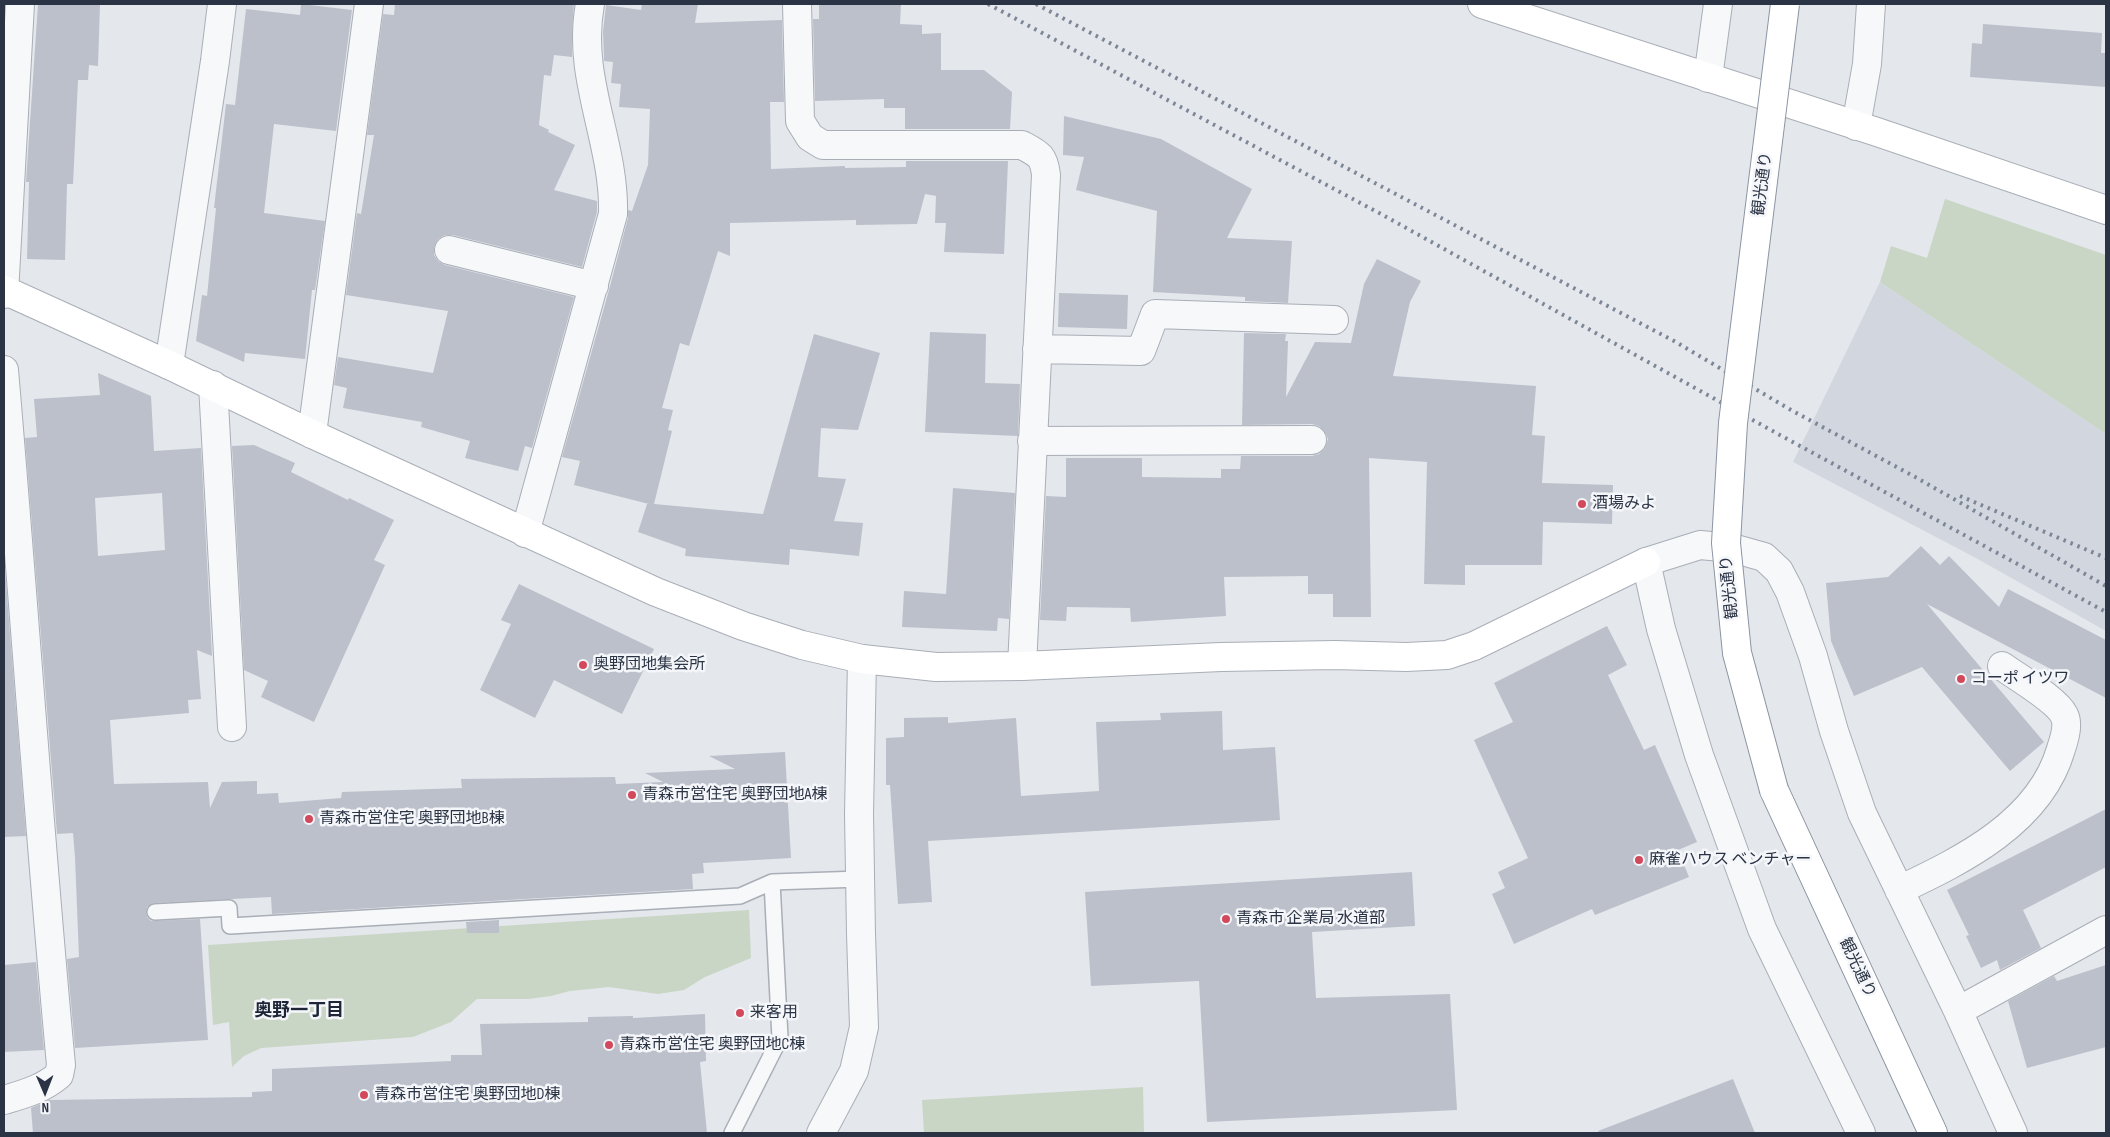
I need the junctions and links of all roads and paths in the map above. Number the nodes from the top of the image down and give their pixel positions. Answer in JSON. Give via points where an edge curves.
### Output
{"nodes":[{"id":1,"x":20,"y":4,"type":"edge"},
{"id":2,"x":222,"y":4,"type":"edge"},
{"id":3,"x":369,"y":4,"type":"edge"},
{"id":4,"x":590,"y":4,"type":"edge"},
{"id":5,"x":798,"y":4,"type":"edge"},
{"id":6,"x":1482,"y":4,"type":"edge"},
{"id":7,"x":1718,"y":4,"type":"edge"},
{"id":8,"x":1785,"y":4,"type":"edge"},
{"id":9,"x":1871,"y":4,"type":"edge"},
{"id":10,"x":1708,"y":78,"type":"junction"},
{"id":11,"x":1856,"y":126,"type":"junction"},
{"id":12,"x":2106,"y":210,"type":"edge"},
{"id":13,"x":449,"y":250,"type":"dead end"},
{"id":14,"x":594,"y":286,"type":"junction"},
{"id":15,"x":4,"y":290,"type":"edge"},
{"id":16,"x":4,"y":294,"type":"edge"},
{"id":17,"x":1334,"y":320,"type":"dead end"},
{"id":18,"x":1037,"y":349,"type":"junction"},
{"id":19,"x":169,"y":365,"type":"junction"},
{"id":20,"x":4,"y":370,"type":"edge"},
{"id":21,"x":213,"y":385,"type":"junction"},
{"id":22,"x":312,"y":434,"type":"junction"},
{"id":23,"x":1312,"y":440,"type":"dead end"},
{"id":24,"x":1032,"y":441,"type":"junction"},
{"id":25,"x":526,"y":532,"type":"junction"},
{"id":26,"x":1646,"y":562,"type":"junction"},
{"id":27,"x":862,"y":659,"type":"junction"},
{"id":28,"x":1022,"y":666,"type":"junction"},
{"id":29,"x":2002,"y":666,"type":"dead end"},
{"id":30,"x":232,"y":727,"type":"dead end"},
{"id":31,"x":860,"y":879,"type":"junction"},
{"id":32,"x":772,"y":882,"type":"junction"},
{"id":33,"x":1899,"y":890,"type":"junction"},
{"id":34,"x":155,"y":912,"type":"dead end"},
{"id":35,"x":2106,"y":930,"type":"edge"},
{"id":36,"x":1958,"y":1011,"type":"junction"},
{"id":37,"x":4,"y":1100,"type":"edge"},
{"id":38,"x":732,"y":1133,"type":"edge"},
{"id":39,"x":821,"y":1133,"type":"edge"},
{"id":40,"x":1861,"y":1133,"type":"edge"},
{"id":41,"x":1933,"y":1133,"type":"edge"},
{"id":42,"x":2013,"y":1133,"type":"edge"}],
"edges":[{"from":1,"to":15,"type":"street"},
{"from":2,"to":19,"type":"street"},
{"from":3,"to":22,"type":"street"},
{"from":4,"to":14,"type":"street","via":[[586,46],[589,74],[614,190],[613,214]]},
{"from":5,"to":18,"type":"street","via":[[800,120],[810,138],[823,146],[1022,145],[1038,153],[1044,162],[1046,175]]},
{"from":6,"to":10,"type":"main road"},
{"from":7,"to":10,"type":"street"},
{"from":8,"to":41,"type":"main road","name":"観光通り","bridge":true,"via":[[1733,423],[1726,543],[1737,653],[1774,790]]},
{"from":9,"to":11,"type":"street","via":[[1867,64]]},
{"from":10,"to":11,"type":"main road"},
{"from":11,"to":12,"type":"main road"},
{"from":13,"to":14,"type":"street"},
{"from":14,"to":25,"type":"street"},
{"from":15,"to":16,"type":"street"},
{"from":15,"to":19,"type":"main road"},
{"from":17,"to":18,"type":"street","via":[[1155,314],[1141,351]]},
{"from":18,"to":24,"type":"street"},
{"from":19,"to":21,"type":"main road"},
{"from":20,"to":37,"type":"street","via":[[61,1065],[60,1075],[51,1082],[32,1092]]},
{"from":21,"to":22,"type":"main road"},
{"from":21,"to":30,"type":"street"},
{"from":22,"to":25,"type":"main road"},
{"from":23,"to":24,"type":"street"},
{"from":24,"to":28,"type":"street"},
{"from":25,"to":27,"type":"main road","via":[[656,592],[743,626],[802,645]]},
{"from":26,"to":28,"type":"main road","via":[[1474,646],[1447,654],[1221,657]]},
{"from":26,"to":33,"type":"street","via":[[1700,545],[1764,556],[1779,572],[1790,592],[1813,656],[1862,813]]},
{"from":26,"to":40,"type":"street","via":[[1661,629],[1699,755],[1762,929]]},
{"from":27,"to":28,"type":"main road","via":[[936,667]]},
{"from":27,"to":31,"type":"street"},
{"from":29,"to":33,"type":"street","via":[[2058,706],[2066,717],[2058,759],[2024,813],[1997,835],[1932,875]]},
{"from":31,"to":32,"type":"lane"},
{"from":31,"to":39,"type":"street","via":[[864,1027],[854,1071]]},
{"from":32,"to":34,"type":"lane","via":[[740,896],[230,926],[229,908]]},
{"from":32,"to":38,"type":"lane","via":[[780,1038]]},
{"from":33,"to":36,"type":"street"},
{"from":35,"to":36,"type":"street"},
{"from":36,"to":42,"type":"street"}]}
